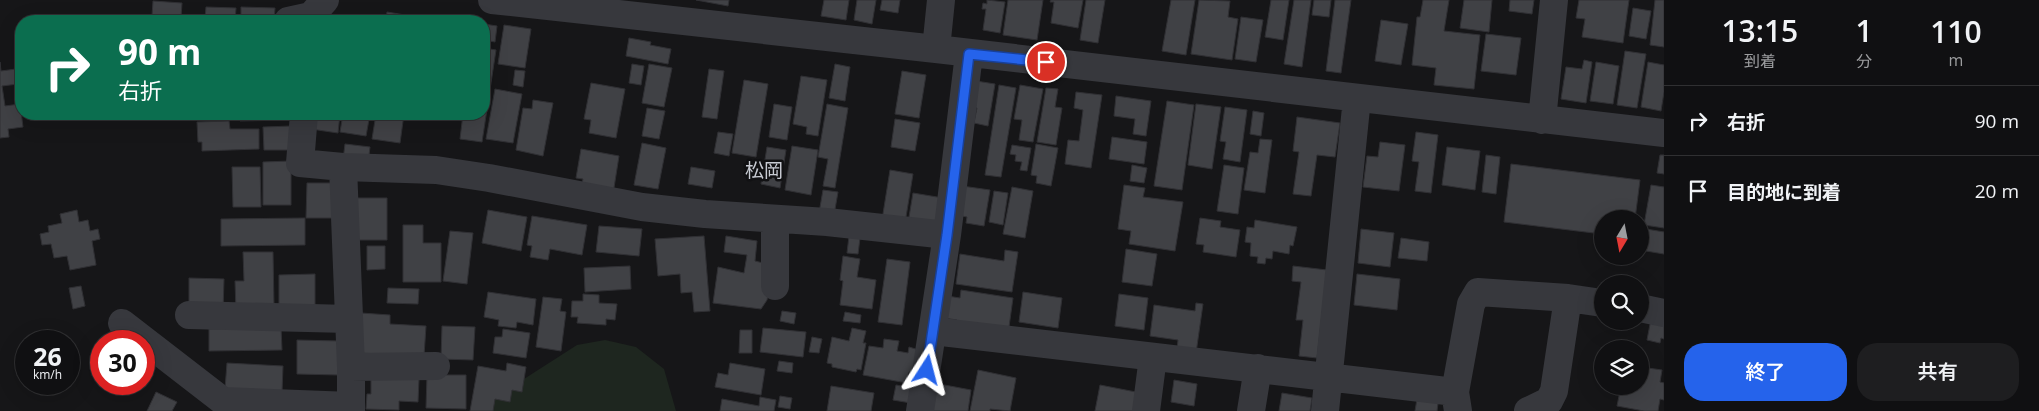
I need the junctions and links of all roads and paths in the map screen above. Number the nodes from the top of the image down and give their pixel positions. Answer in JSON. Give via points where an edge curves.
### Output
{"nodes":[{"id":1,"x":492,"y":0,"type":"edge"},
{"id":2,"x":941,"y":0,"type":"edge"},
{"id":3,"x":1554,"y":0,"type":"edge"},
{"id":4,"x":569,"y":4,"type":"edge"},
{"id":5,"x":936,"y":49,"type":"junction"},
{"id":6,"x":969,"y":54,"type":"junction"},
{"id":7,"x":1357,"y":98,"type":"junction"},
{"id":8,"x":304,"y":120,"type":"edge"},
{"id":9,"x":1542,"y":120,"type":"junction"},
{"id":10,"x":1664,"y":133,"type":"edge"},
{"id":11,"x":343,"y":167,"type":"junction"},
{"id":12,"x":775,"y":219,"type":"junction"},
{"id":13,"x":947,"y":235,"type":"junction"},
{"id":14,"x":775,"y":286,"type":"dead end"},
{"id":15,"x":1568,"y":298,"type":"junction"},
{"id":16,"x":1594,"y":302,"type":"edge"},
{"id":17,"x":1649,"y":310,"type":"edge"},
{"id":18,"x":1664,"y":313,"type":"edge"},
{"id":19,"x":189,"y":315,"type":"dead end"},
{"id":20,"x":349,"y":319,"type":"junction"},
{"id":21,"x":122,"y":323,"type":"dead end"},
{"id":22,"x":933,"y":331,"type":"junction"},
{"id":23,"x":1153,"y":357,"type":"junction"},
{"id":24,"x":351,"y":366,"type":"junction"},
{"id":25,"x":436,"y":366,"type":"dead end"},
{"id":26,"x":1258,"y":368,"type":"junction"},
{"id":27,"x":1330,"y":376,"type":"junction"},
{"id":28,"x":1456,"y":401,"type":"edge"},
{"id":29,"x":351,"y":408,"type":"edge"},
{"id":30,"x":920,"y":411,"type":"edge"},
{"id":31,"x":1146,"y":411,"type":"edge"},
{"id":32,"x":1251,"y":411,"type":"edge"},
{"id":33,"x":1325,"y":411,"type":"edge"},
{"id":34,"x":1528,"y":411,"type":"edge"}],
"edges":[{"from":1,"to":4,"type":"street"},
{"from":2,"to":5,"type":"street"},
{"from":3,"to":9,"type":"street"},
{"from":4,"to":5,"type":"street"},
{"from":5,"to":6,"type":"street"},
{"from":6,"to":7,"type":"street"},
{"from":6,"to":13,"type":"street"},
{"from":7,"to":9,"type":"street"},
{"from":7,"to":27,"type":"street"},
{"from":8,"to":11,"type":"street","via":[[300,163]]},
{"from":9,"to":10,"type":"street"},
{"from":11,"to":12,"type":"street","via":[[436,170],[642,207]]},
{"from":11,"to":20,"type":"street"},
{"from":12,"to":13,"type":"street"},
{"from":12,"to":14,"type":"street"},
{"from":13,"to":22,"type":"street"},
{"from":15,"to":16,"type":"street"},
{"from":15,"to":28,"type":"street","via":[[1478,292],[1471,304]]},
{"from":15,"to":34,"type":"street","via":[[1554,391],[1549,401]]},
{"from":17,"to":18,"type":"street"},
{"from":19,"to":20,"type":"street"},
{"from":20,"to":24,"type":"street"},
{"from":21,"to":29,"type":"street","via":[[223,401]]},
{"from":22,"to":23,"type":"street"},
{"from":22,"to":30,"type":"street"},
{"from":23,"to":26,"type":"street"},
{"from":23,"to":31,"type":"street"},
{"from":24,"to":25,"type":"street"},
{"from":24,"to":29,"type":"street"},
{"from":26,"to":27,"type":"street"},
{"from":26,"to":32,"type":"street"},
{"from":27,"to":28,"type":"street"},
{"from":27,"to":33,"type":"street"}]}
